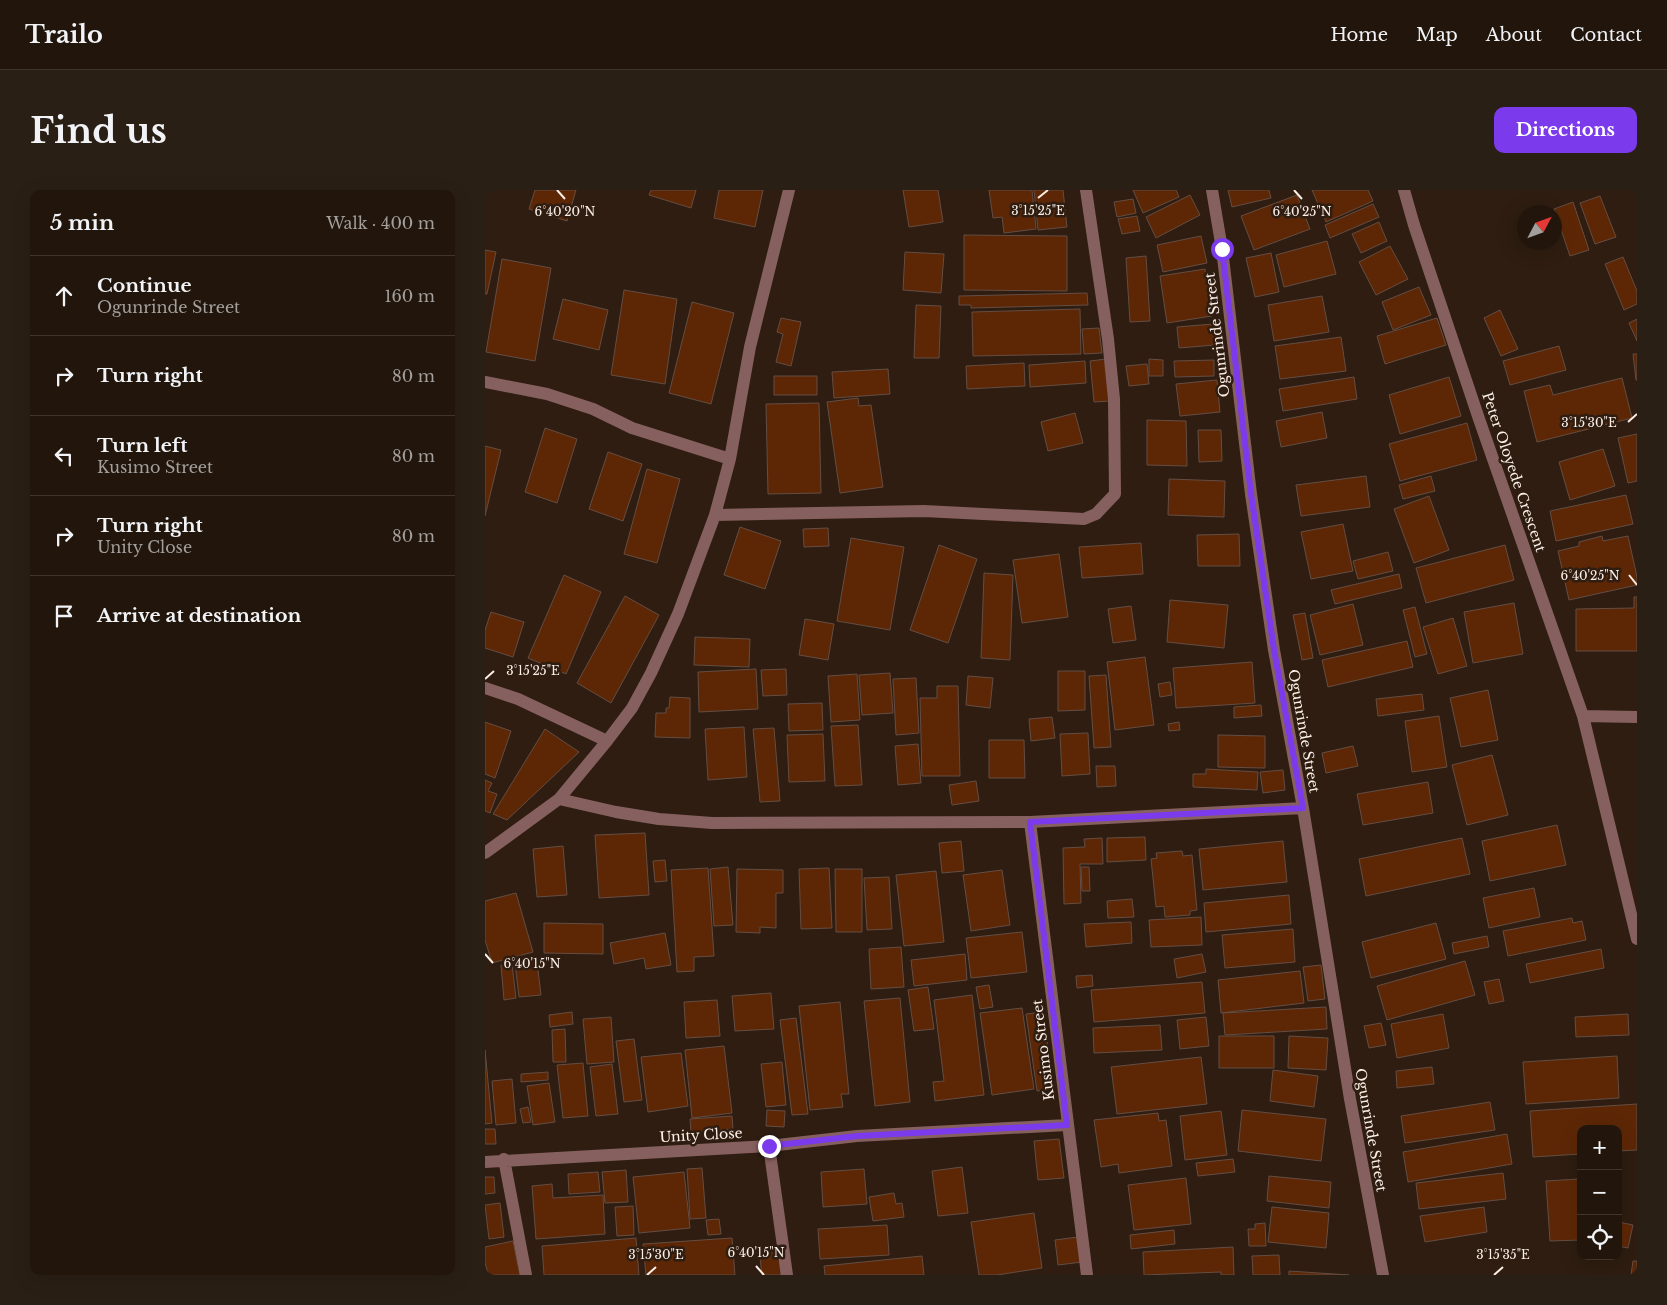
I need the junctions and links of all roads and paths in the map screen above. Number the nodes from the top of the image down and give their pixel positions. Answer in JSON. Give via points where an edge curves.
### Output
{"nodes":[{"id":1,"x":789,"y":190,"type":"edge"},
{"id":2,"x":1086,"y":190,"type":"edge"},
{"id":3,"x":1212,"y":190,"type":"edge"},
{"id":4,"x":1404,"y":190,"type":"edge"},
{"id":5,"x":485,"y":382,"type":"edge"},
{"id":6,"x":730,"y":459,"type":"junction"},
{"id":7,"x":715,"y":515,"type":"junction"},
{"id":8,"x":485,"y":688,"type":"edge"},
{"id":9,"x":1583,"y":716,"type":"junction"},
{"id":10,"x":1637,"y":717,"type":"edge"},
{"id":11,"x":607,"y":742,"type":"junction"},
{"id":12,"x":559,"y":799,"type":"junction"},
{"id":13,"x":1303,"y":808,"type":"junction"},
{"id":14,"x":1030,"y":822,"type":"junction"},
{"id":15,"x":485,"y":853,"type":"edge"},
{"id":16,"x":1637,"y":939,"type":"edge"},
{"id":17,"x":1067,"y":1125,"type":"junction"},
{"id":18,"x":769,"y":1146,"type":"junction"},
{"id":19,"x":504,"y":1159,"type":"junction"},
{"id":20,"x":485,"y":1162,"type":"edge"},
{"id":21,"x":526,"y":1275,"type":"edge"},
{"id":22,"x":787,"y":1275,"type":"edge"},
{"id":23,"x":1087,"y":1275,"type":"edge"},
{"id":24,"x":1383,"y":1275,"type":"edge"}],
"edges":[{"from":1,"to":6,"type":"street","via":[[750,347]]},
{"from":2,"to":7,"type":"street","via":[[1114,398],[1115,494],[1096,514],[1084,519],[924,511]]},
{"from":3,"to":13,"type":"street","name":"Ogunrinde Street","via":[[1251,494],[1274,650]]},
{"from":4,"to":9,"type":"street","name":"Peter Oloyede Crescent","via":[[1479,419]]},
{"from":5,"to":6,"type":"street","via":[[547,394],[593,409],[632,428]]},
{"from":6,"to":7,"type":"street"},
{"from":7,"to":11,"type":"street","via":[[678,614],[651,673],[632,708]]},
{"from":8,"to":11,"type":"street","via":[[518,699]]},
{"from":9,"to":10,"type":"street"},
{"from":9,"to":16,"type":"street","name":"Peter Oloyede Crescent"},
{"from":11,"to":12,"type":"street"},
{"from":12,"to":14,"type":"street","via":[[659,819],[712,823]]},
{"from":12,"to":15,"type":"street"},
{"from":13,"to":14,"type":"street"},
{"from":13,"to":24,"type":"street","name":"Ogunrinde Street","via":[[1350,1099]]},
{"from":14,"to":17,"type":"street","name":"Kusimo Street"},
{"from":17,"to":18,"type":"street","name":"Unity Close","via":[[857,1136]]},
{"from":17,"to":23,"type":"street","name":"Kusimo Street"},
{"from":18,"to":19,"type":"street","name":"Unity Close"},
{"from":18,"to":22,"type":"street"},
{"from":19,"to":20,"type":"street","name":"Unity Close"},
{"from":19,"to":21,"type":"street"}]}
